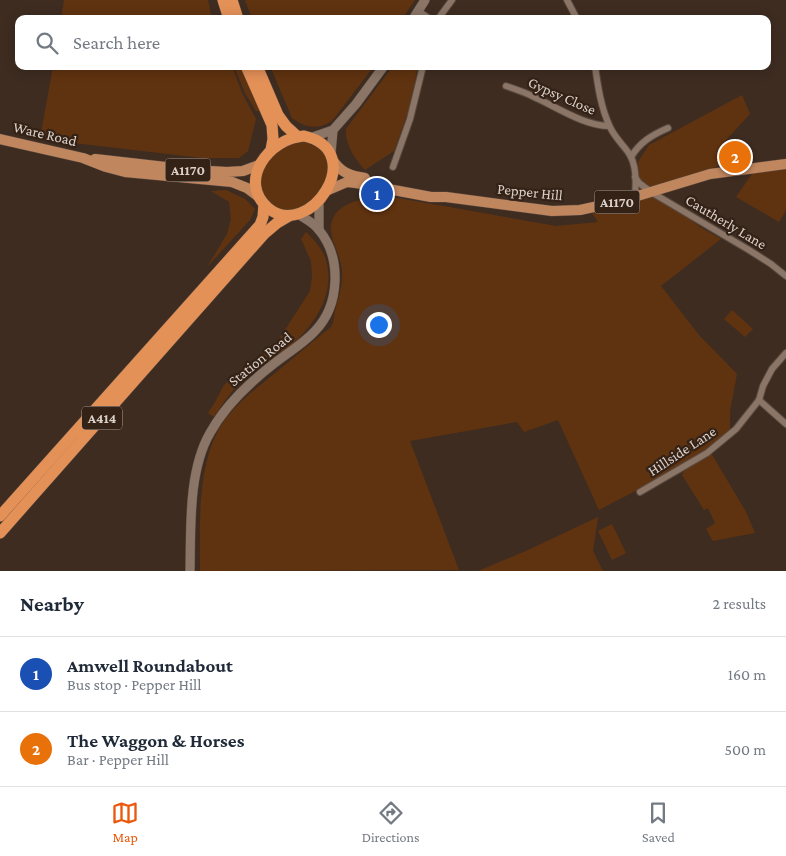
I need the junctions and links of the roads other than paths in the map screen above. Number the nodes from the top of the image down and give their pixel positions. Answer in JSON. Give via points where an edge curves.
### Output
{"nodes":[{"id":1,"x":223,"y":0,"type":"edge"},
{"id":2,"x":232,"y":0,"type":"edge"},
{"id":3,"x":425,"y":0,"type":"edge"},
{"id":4,"x":452,"y":0,"type":"edge"},
{"id":5,"x":567,"y":0,"type":"edge"},
{"id":6,"x":228,"y":15,"type":"edge"},
{"id":7,"x":237,"y":15,"type":"edge"},
{"id":8,"x":416,"y":15,"type":"edge"},
{"id":9,"x":441,"y":15,"type":"edge"},
{"id":10,"x":575,"y":15,"type":"edge"},
{"id":11,"x":248,"y":70,"type":"edge"},
{"id":12,"x":258,"y":70,"type":"edge"},
{"id":13,"x":381,"y":70,"type":"edge"},
{"id":14,"x":422,"y":70,"type":"edge"},
{"id":15,"x":596,"y":70,"type":"edge"},
{"id":16,"x":506,"y":86,"type":"dead end"},
{"id":17,"x":609,"y":126,"type":"junction"},
{"id":18,"x":668,"y":128,"type":"dead end"},
{"id":19,"x":333,"y":130,"type":"junction"},
{"id":20,"x":304,"y":137,"type":"junction"},
{"id":21,"x":0,"y":139,"type":"edge"},
{"id":22,"x":271,"y":150,"type":"junction"},
{"id":23,"x":631,"y":157,"type":"junction"},
{"id":24,"x":83,"y":158,"type":"junction"},
{"id":25,"x":332,"y":158,"type":"junction"},
{"id":26,"x":786,"y":164,"type":"edge"},
{"id":27,"x":260,"y":165,"type":"junction"},
{"id":28,"x":393,"y":167,"type":"dead end"},
{"id":29,"x":635,"y":177,"type":"junction"},
{"id":30,"x":651,"y":192,"type":"junction"},
{"id":31,"x":323,"y":195,"type":"junction"},
{"id":32,"x":446,"y":196,"type":"junction"},
{"id":33,"x":635,"y":197,"type":"junction"},
{"id":34,"x":261,"y":200,"type":"junction"},
{"id":35,"x":293,"y":215,"type":"junction"},
{"id":36,"x":320,"y":230,"type":"junction"},
{"id":37,"x":786,"y":276,"type":"edge"},
{"id":38,"x":786,"y":353,"type":"edge"},
{"id":39,"x":759,"y":400,"type":"junction"},
{"id":40,"x":786,"y":424,"type":"edge"},
{"id":41,"x":640,"y":492,"type":"dead end"},
{"id":42,"x":0,"y":516,"type":"edge"},
{"id":43,"x":0,"y":533,"type":"edge"},
{"id":44,"x":190,"y":571,"type":"edge"}],
"edges":[{"from":1,"to":6,"type":"highway"},
{"from":2,"to":7,"type":"highway"},
{"from":3,"to":8,"type":"main road"},
{"from":4,"to":9,"type":"street"},
{"from":5,"to":10,"type":"street"},
{"from":11,"to":22,"type":"highway","via":[[271,121]]},
{"from":12,"to":20,"type":"highway","via":[[282,121]]},
{"from":13,"to":19,"type":"main road"},
{"from":14,"to":28,"type":"street","via":[[410,119]]},
{"from":15,"to":17,"type":"street"},
{"from":16,"to":17,"type":"street","name":"Gypsy Close","via":[[589,123]]},
{"from":17,"to":23,"type":"street"},
{"from":18,"to":23,"type":"street","via":[[648,138]]},
{"from":19,"to":20,"type":"main road"},
{"from":19,"to":25,"type":"main road"},
{"from":20,"to":22,"type":"highway","via":[[280,142]]},
{"from":20,"to":25,"type":"highway","via":[[325,146]]},
{"from":21,"to":24,"type":"main road","name":"Ware Road","number":"A1170"},
{"from":22,"to":27,"type":"highway"},
{"from":23,"to":29,"type":"street"},
{"from":24,"to":27,"type":"main road","name":"Ware Road","number":"A1170","via":[[227,172]]},
{"from":24,"to":34,"type":"main road","name":"Ware Road","number":"A1170","via":[[144,175],[232,182],[247,188]]},
{"from":25,"to":31,"type":"highway","via":[[332,181]]},
{"from":25,"to":32,"type":"main road","name":"Pepper Hill","number":"A1170","via":[[349,175]]},
{"from":26,"to":30,"type":"main road","name":"Pepper Hill","number":"A1170","via":[[710,174]]},
{"from":27,"to":34,"type":"highway","via":[[256,187]]},
{"from":29,"to":30,"type":"street","name":"Cautherly Lane"},
{"from":29,"to":33,"type":"street"},
{"from":30,"to":33,"type":"main road","name":"Pepper Hill","number":"A1170"},
{"from":30,"to":37,"type":"street","name":"Cautherly Lane","via":[[749,250]]},
{"from":31,"to":32,"type":"main road","name":"Pepper Hill","number":"A1170","via":[[347,182],[432,197]]},
{"from":31,"to":35,"type":"highway","via":[[308,210]]},
{"from":31,"to":36,"type":"main road","name":"Station Road"},
{"from":32,"to":33,"type":"main road","name":"Pepper Hill","number":"A1170","via":[[566,212]]},
{"from":34,"to":35,"type":"highway","via":[[279,214]]},
{"from":34,"to":42,"type":"highway","number":"A414","via":[[263,217],[260,225]]},
{"from":35,"to":36,"type":"main road","name":"Station Road","via":[[310,221]]},
{"from":35,"to":43,"type":"highway","number":"A414","via":[[264,234]]},
{"from":36,"to":44,"type":"main road","name":"Station Road","via":[[332,255],[336,279],[327,315],[316,331],[233,400],[208,435],[195,480]]},
{"from":38,"to":39,"type":"street","name":"Hillside Lane","via":[[772,369]]},
{"from":39,"to":40,"type":"street"},
{"from":39,"to":41,"type":"street","name":"Hillside Lane","via":[[736,428],[707,453]]}]}
